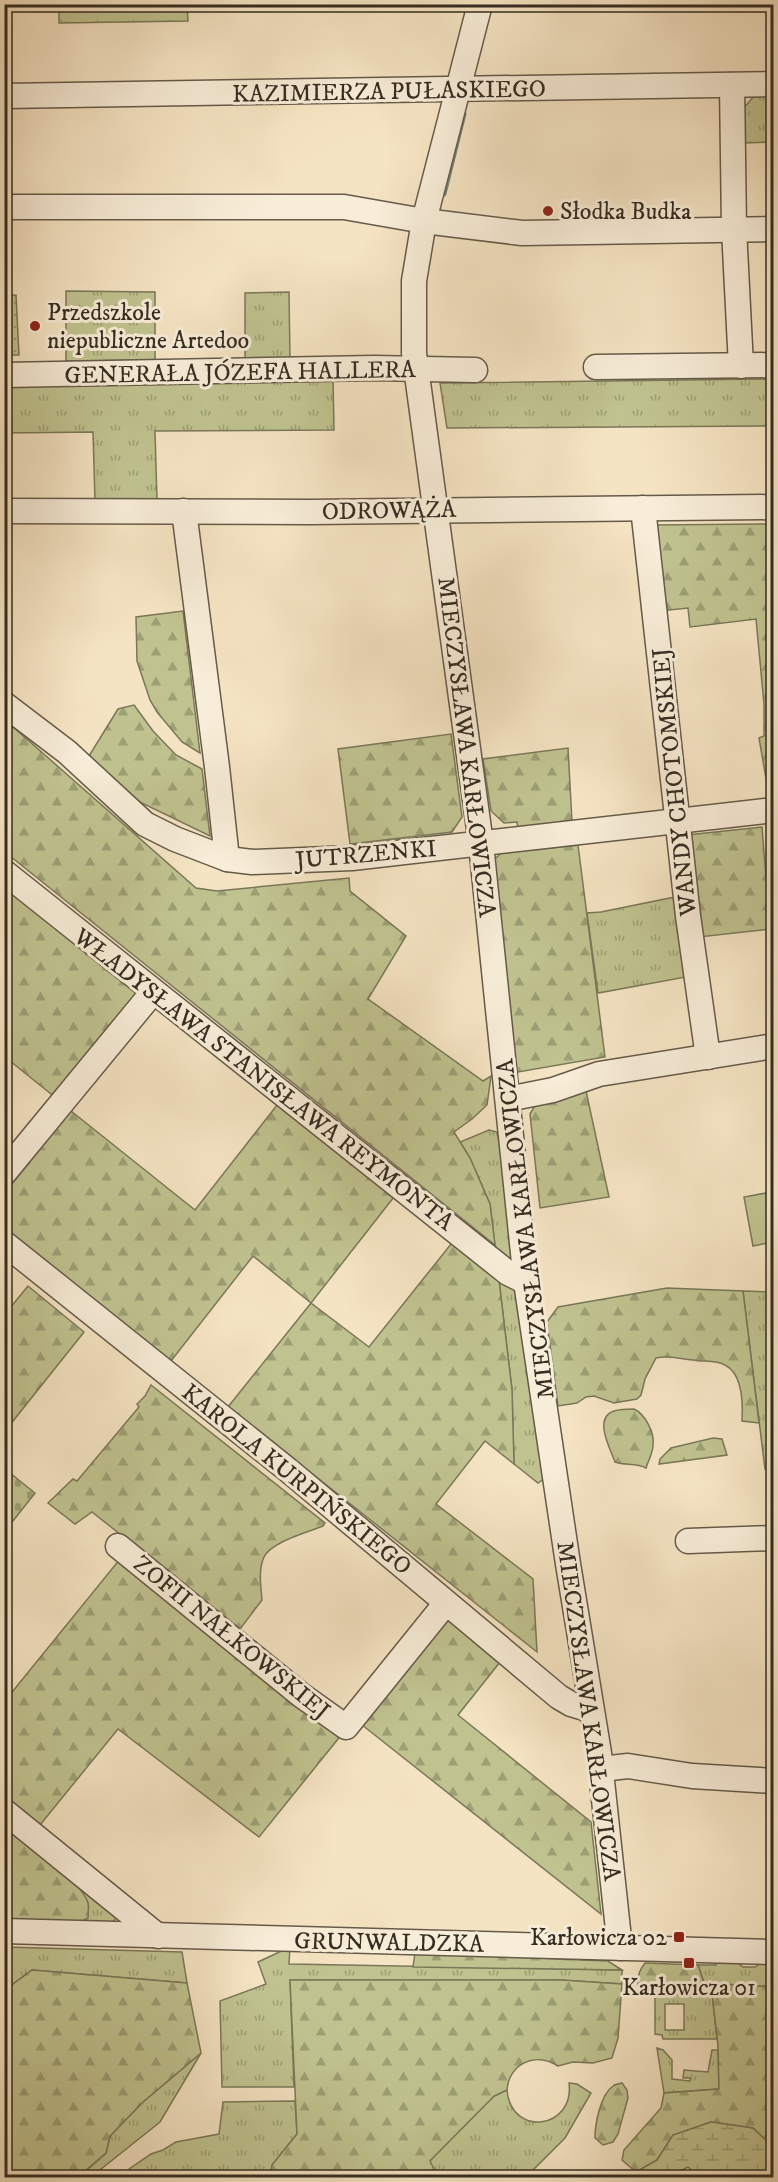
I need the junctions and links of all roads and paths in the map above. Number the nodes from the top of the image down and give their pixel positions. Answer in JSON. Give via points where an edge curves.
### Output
{"nodes":[{"id":1,"x":480,"y":4,"type":"edge"},
{"id":2,"x":774,"y":84,"type":"edge"},
{"id":3,"x":732,"y":85,"type":"junction"},
{"id":4,"x":458,"y":89,"type":"junction"},
{"id":5,"x":4,"y":96,"type":"edge"},
{"id":6,"x":4,"y":207,"type":"edge"},
{"id":7,"x":424,"y":220,"type":"junction"},
{"id":8,"x":734,"y":229,"type":"junction"},
{"id":9,"x":774,"y":229,"type":"edge"},
{"id":10,"x":741,"y":366,"type":"junction"},
{"id":11,"x":774,"y":366,"type":"edge"},
{"id":12,"x":596,"y":368,"type":"dead end"},
{"id":13,"x":416,"y":369,"type":"junction"},
{"id":14,"x":475,"y":370,"type":"dead end"},
{"id":15,"x":4,"y":375,"type":"edge"},
{"id":16,"x":774,"y":507,"type":"edge"},
{"id":17,"x":643,"y":508,"type":"junction"},
{"id":18,"x":437,"y":509,"type":"junction"},
{"id":19,"x":184,"y":511,"type":"junction"},
{"id":20,"x":4,"y":512,"type":"edge"},
{"id":21,"x":4,"y":704,"type":"edge"},
{"id":22,"x":774,"y":810,"type":"edge"},
{"id":23,"x":679,"y":820,"type":"junction"},
{"id":24,"x":481,"y":844,"type":"junction"},
{"id":25,"x":227,"y":859,"type":"junction"},
{"id":26,"x":4,"y":872,"type":"edge"},
{"id":27,"x":153,"y":992,"type":"junction"},
{"id":28,"x":774,"y":1046,"type":"edge"},
{"id":29,"x":708,"y":1057,"type":"junction"},
{"id":30,"x":508,"y":1099,"type":"junction"},
{"id":31,"x":4,"y":1173,"type":"edge"},
{"id":32,"x":4,"y":1243,"type":"edge"},
{"id":33,"x":526,"y":1282,"type":"junction"},
{"id":34,"x":774,"y":1538,"type":"edge"},
{"id":35,"x":688,"y":1541,"type":"dead end"},
{"id":36,"x":118,"y":1546,"type":"dead end"},
{"id":37,"x":447,"y":1603,"type":"junction"},
{"id":38,"x":591,"y":1710,"type":"junction"},
{"id":39,"x":601,"y":1769,"type":"junction"},
{"id":40,"x":774,"y":1781,"type":"edge"},
{"id":41,"x":4,"y":1811,"type":"edge"},
{"id":42,"x":4,"y":1931,"type":"edge"},
{"id":43,"x":158,"y":1936,"type":"junction"},
{"id":44,"x":620,"y":1948,"type":"junction"},
{"id":45,"x":774,"y":1952,"type":"edge"}],
"edges":[{"from":1,"to":4,"type":"street","name":"MIECZYSŁAWA KARŁOWICZA"},
{"from":2,"to":3,"type":"street","name":"KAZIMIERZA PUŁASKIEGO"},
{"from":3,"to":4,"type":"street","name":"KAZIMIERZA PUŁASKIEGO"},
{"from":3,"to":8,"type":"street"},
{"from":4,"to":5,"type":"street","name":"KAZIMIERZA PUŁASKIEGO"},
{"from":4,"to":7,"type":"street","name":"MIECZYSŁAWA KARŁOWICZA"},
{"from":6,"to":7,"type":"street","via":[[344,207]]},
{"from":7,"to":8,"type":"street","via":[[522,233]]},
{"from":7,"to":13,"type":"street","name":"MIECZYSŁAWA KARŁOWICZA","via":[[414,281]]},
{"from":8,"to":9,"type":"street"},
{"from":8,"to":10,"type":"street"},
{"from":10,"to":11,"type":"street"},
{"from":10,"to":12,"type":"street"},
{"from":13,"to":14,"type":"street","name":"GENERAŁA JÓZEFA HALLERA"},
{"from":13,"to":15,"type":"street","name":"GENERAŁA JÓZEFA HALLERA"},
{"from":13,"to":18,"type":"street","name":"MIECZYSŁAWA KARŁOWICZA"},
{"from":16,"to":17,"type":"street","name":"ODROWĄŻA"},
{"from":17,"to":18,"type":"street","name":"ODROWĄŻA"},
{"from":17,"to":23,"type":"street","name":"WANDY CHOTOMSKIEJ"},
{"from":18,"to":19,"type":"street","name":"ODROWĄŻA"},
{"from":18,"to":24,"type":"street","name":"MIECZYSŁAWA KARŁOWICZA"},
{"from":19,"to":20,"type":"street","name":"ODROWĄŻA"},
{"from":19,"to":25,"type":"street"},
{"from":21,"to":25,"type":"street","name":"JUTRZENKI","via":[[67,752],[145,824]]},
{"from":22,"to":23,"type":"street","name":"JUTRZENKI"},
{"from":23,"to":24,"type":"street","name":"JUTRZENKI"},
{"from":23,"to":29,"type":"street","name":"WANDY CHOTOMSKIEJ"},
{"from":24,"to":25,"type":"street","name":"JUTRZENKI","via":[[352,858],[252,862]]},
{"from":24,"to":30,"type":"street","name":"MIECZYSŁAWA KARŁOWICZA"},
{"from":26,"to":27,"type":"street","name":"WŁADYSŁAWA STANISŁAWA REYMONTA"},
{"from":27,"to":31,"type":"street"},
{"from":27,"to":33,"type":"street","name":"WŁADYSŁAWA STANISŁAWA REYMONTA","via":[[498,1265]]},
{"from":28,"to":29,"type":"street"},
{"from":29,"to":30,"type":"street","via":[[599,1074],[553,1090]]},
{"from":30,"to":33,"type":"street","name":"MIECZYSŁAWA KARŁOWICZA"},
{"from":32,"to":37,"type":"street","name":"KAROLA KURPIŃSKIEGO"},
{"from":33,"to":38,"type":"street","name":"MIECZYSŁAWA KARŁOWICZA"},
{"from":34,"to":35,"type":"street"},
{"from":36,"to":37,"type":"street","name":"ZOFII NAŁKOWSKIEJ","via":[[346,1727]]},
{"from":37,"to":38,"type":"street","name":"KAROLA KURPIŃSKIEGO","via":[[559,1697]]},
{"from":38,"to":39,"type":"street","name":"MIECZYSŁAWA KARŁOWICZA"},
{"from":39,"to":40,"type":"street","via":[[628,1766],[692,1776]]},
{"from":39,"to":44,"type":"street","name":"MIECZYSŁAWA KARŁOWICZA"},
{"from":41,"to":43,"type":"street"},
{"from":42,"to":43,"type":"street","name":"GRUNWALDZKA"},
{"from":43,"to":44,"type":"street","name":"GRUNWALDZKA"},
{"from":44,"to":45,"type":"street","name":"GRUNWALDZKA"}]}
